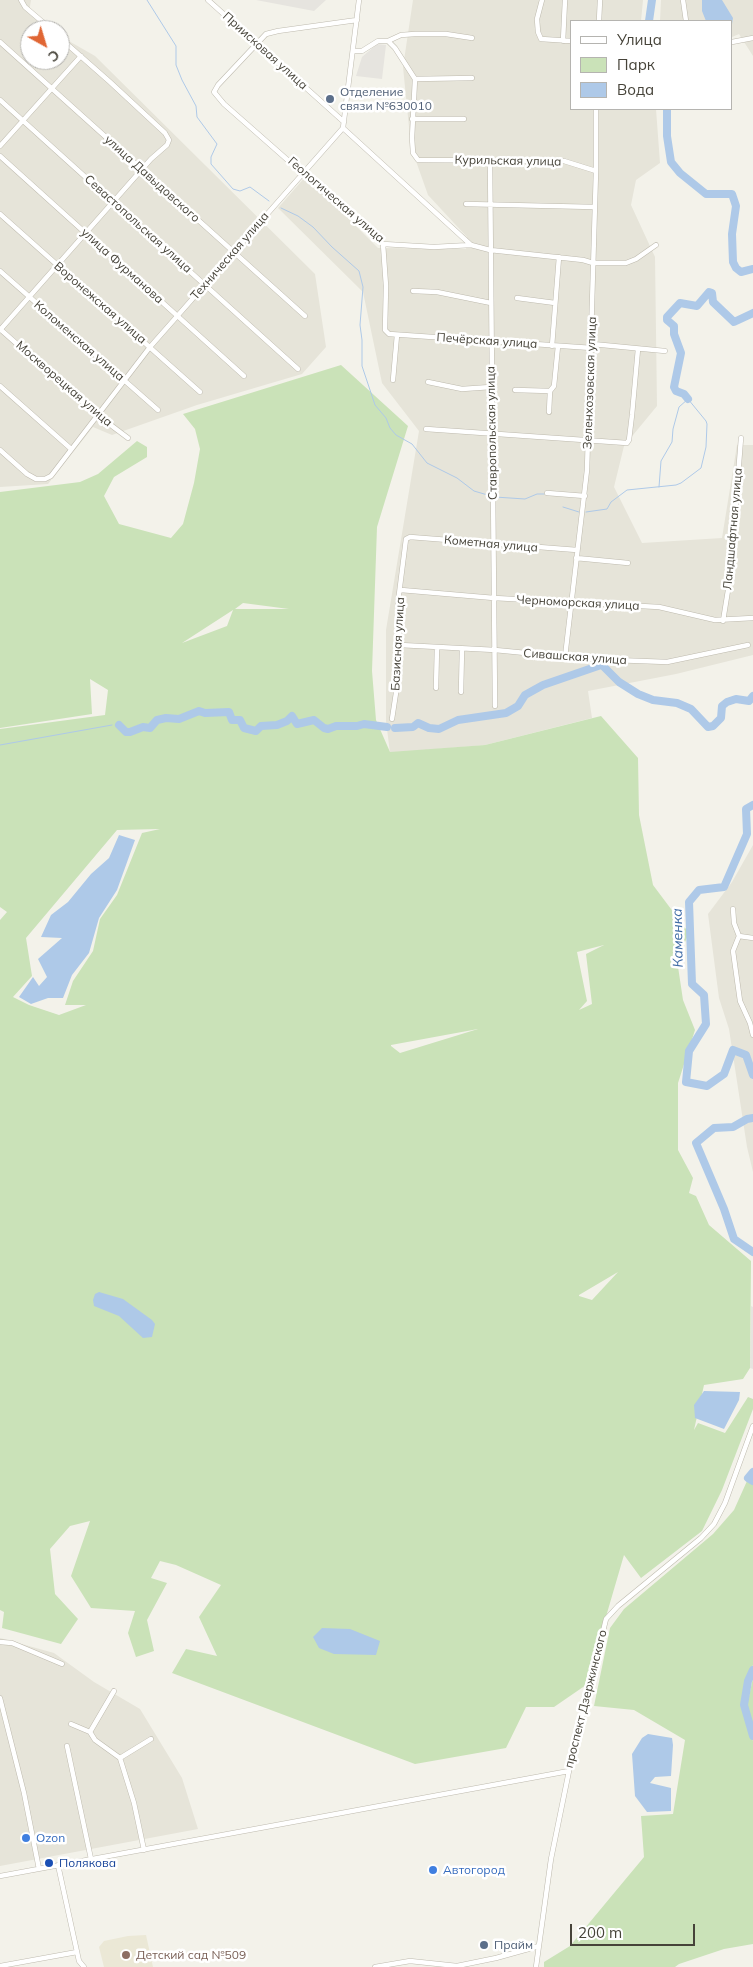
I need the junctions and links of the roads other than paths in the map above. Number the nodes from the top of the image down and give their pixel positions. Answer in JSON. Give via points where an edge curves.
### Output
{"nodes":[{"id":1,"x":21,"y":0,"type":"edge"},
{"id":2,"x":208,"y":0,"type":"edge"},
{"id":3,"x":359,"y":0,"type":"edge"},
{"id":4,"x":542,"y":0,"type":"edge"},
{"id":5,"x":565,"y":0,"type":"edge"},
{"id":6,"x":600,"y":0,"type":"edge"},
{"id":7,"x":683,"y":0,"type":"edge"},
{"id":8,"x":41,"y":20,"type":"edge"},
{"id":9,"x":356,"y":20,"type":"junction"},
{"id":10,"x":599,"y":20,"type":"edge"},
{"id":11,"x":686,"y":20,"type":"edge"},
{"id":12,"x":472,"y":38,"type":"dead end"},
{"id":13,"x":753,"y":38,"type":"edge"},
{"id":14,"x":388,"y":41,"type":"junction"},
{"id":15,"x":563,"y":41,"type":"junction"},
{"id":16,"x":570,"y":41,"type":"edge"},
{"id":17,"x":0,"y":42,"type":"edge"},
{"id":18,"x":733,"y":42,"type":"edge"},
{"id":19,"x":256,"y":43,"type":"junction"},
{"id":20,"x":70,"y":47,"type":"edge"},
{"id":21,"x":353,"y":51,"type":"junction"},
{"id":22,"x":81,"y":56,"type":"junction"},
{"id":23,"x":472,"y":78,"type":"dead end"},
{"id":24,"x":415,"y":79,"type":"junction"},
{"id":25,"x":51,"y":88,"type":"junction"},
{"id":26,"x":0,"y":100,"type":"edge"},
{"id":27,"x":596,"y":110,"type":"edge"},
{"id":28,"x":412,"y":119,"type":"junction"},
{"id":29,"x":464,"y":119,"type":"dead end"},
{"id":30,"x":23,"y":120,"type":"junction"},
{"id":31,"x":344,"y":122,"type":"junction"},
{"id":32,"x":343,"y":128,"type":"junction"},
{"id":33,"x":0,"y":146,"type":"edge"},
{"id":34,"x":0,"y":156,"type":"edge"},
{"id":35,"x":490,"y":160,"type":"junction"},
{"id":36,"x":142,"y":171,"type":"junction"},
{"id":37,"x":596,"y":171,"type":"junction"},
{"id":38,"x":303,"y":173,"type":"junction"},
{"id":39,"x":114,"y":202,"type":"junction"},
{"id":40,"x":466,"y":204,"type":"dead end"},
{"id":41,"x":490,"y":205,"type":"junction"},
{"id":42,"x":594,"y":207,"type":"junction"},
{"id":43,"x":0,"y":214,"type":"edge"},
{"id":44,"x":86,"y":233,"type":"junction"},
{"id":45,"x":383,"y":244,"type":"junction"},
{"id":46,"x":471,"y":245,"type":"junction"},
{"id":47,"x":656,"y":245,"type":"dead end"},
{"id":48,"x":490,"y":250,"type":"junction"},
{"id":49,"x":234,"y":252,"type":"junction"},
{"id":50,"x":559,"y":257,"type":"junction"},
{"id":51,"x":593,"y":262,"type":"junction"},
{"id":52,"x":57,"y":266,"type":"junction"},
{"id":53,"x":0,"y":271,"type":"edge"},
{"id":54,"x":206,"y":284,"type":"junction"},
{"id":55,"x":413,"y":291,"type":"dead end"},
{"id":56,"x":29,"y":297,"type":"junction"},
{"id":57,"x":517,"y":298,"type":"dead end"},
{"id":58,"x":555,"y":303,"type":"junction"},
{"id":59,"x":491,"y":304,"type":"junction"},
{"id":60,"x":178,"y":316,"type":"junction"},
{"id":61,"x":305,"y":316,"type":"dead end"},
{"id":62,"x":0,"y":329,"type":"edge"},
{"id":63,"x":397,"y":335,"type":"junction"},
{"id":64,"x":492,"y":340,"type":"junction"},
{"id":65,"x":555,"y":346,"type":"junction"},
{"id":66,"x":592,"y":346,"type":"junction"},
{"id":67,"x":150,"y":347,"type":"junction"},
{"id":68,"x":638,"y":348,"type":"junction"},
{"id":69,"x":665,"y":351,"type":"dead end"},
{"id":70,"x":298,"y":369,"type":"dead end"},
{"id":71,"x":244,"y":376,"type":"dead end"},
{"id":72,"x":123,"y":380,"type":"junction"},
{"id":73,"x":393,"y":380,"type":"dead end"},
{"id":74,"x":428,"y":382,"type":"dead end"},
{"id":75,"x":0,"y":386,"type":"edge"},
{"id":76,"x":491,"y":387,"type":"junction"},
{"id":77,"x":515,"y":390,"type":"dead end"},
{"id":78,"x":550,"y":391,"type":"junction"},
{"id":79,"x":200,"y":392,"type":"dead end"},
{"id":80,"x":158,"y":410,"type":"dead end"},
{"id":81,"x":549,"y":412,"type":"dead end"},
{"id":82,"x":96,"y":414,"type":"junction"},
{"id":83,"x":426,"y":429,"type":"dead end"},
{"id":84,"x":492,"y":433,"type":"junction"},
{"id":85,"x":128,"y":438,"type":"dead end"},
{"id":86,"x":741,"y":438,"type":"dead end"},
{"id":87,"x":588,"y":440,"type":"junction"},
{"id":88,"x":70,"y":448,"type":"junction"},
{"id":89,"x":0,"y":450,"type":"edge"},
{"id":90,"x":547,"y":493,"type":"dead end"},
{"id":91,"x":585,"y":496,"type":"junction"},
{"id":92,"x":406,"y":539,"type":"joint"},
{"id":93,"x":493,"y":544,"type":"junction"},
{"id":94,"x":577,"y":550,"type":"junction"},
{"id":95,"x":576,"y":558,"type":"junction"},
{"id":96,"x":628,"y":562,"type":"dead end"},
{"id":97,"x":401,"y":590,"type":"junction"},
{"id":98,"x":494,"y":598,"type":"junction"},
{"id":99,"x":570,"y":602,"type":"junction"},
{"id":100,"x":753,"y":618,"type":"edge"},
{"id":101,"x":723,"y":621,"type":"junction"},
{"id":102,"x":400,"y":645,"type":"junction"},
{"id":103,"x":748,"y":645,"type":"dead end"},
{"id":104,"x":437,"y":647,"type":"junction"},
{"id":105,"x":462,"y":649,"type":"junction"},
{"id":106,"x":495,"y":650,"type":"junction"},
{"id":107,"x":565,"y":657,"type":"junction"},
{"id":108,"x":436,"y":688,"type":"dead end"},
{"id":109,"x":461,"y":692,"type":"dead end"},
{"id":110,"x":495,"y":706,"type":"dead end"},
{"id":111,"x":392,"y":719,"type":"dead end"},
{"id":112,"x":732,"y":909,"type":"dead end"},
{"id":113,"x":739,"y":936,"type":"junction"},
{"id":114,"x":753,"y":938,"type":"edge"},
{"id":115,"x":753,"y":1035,"type":"edge"},
{"id":116,"x":753,"y":1426,"type":"edge"},
{"id":117,"x":0,"y":1642,"type":"edge"},
{"id":118,"x":62,"y":1664,"type":"dead end"},
{"id":119,"x":114,"y":1691,"type":"dead end"},
{"id":120,"x":0,"y":1698,"type":"edge"},
{"id":121,"x":71,"y":1724,"type":"dead end"},
{"id":122,"x":1,"y":1727,"type":"edge"},
{"id":123,"x":8,"y":1727,"type":"junction"},
{"id":124,"x":90,"y":1732,"type":"junction"},
{"id":125,"x":151,"y":1740,"type":"dead end"},
{"id":126,"x":67,"y":1746,"type":"dead end"},
{"id":127,"x":120,"y":1758,"type":"junction"},
{"id":128,"x":569,"y":1771,"type":"junction"},
{"id":129,"x":144,"y":1850,"type":"junction"},
{"id":130,"x":92,"y":1859,"type":"junction"},
{"id":131,"x":58,"y":1865,"type":"junction"},
{"id":132,"x":40,"y":1869,"type":"junction"},
{"id":133,"x":0,"y":1876,"type":"edge"},
{"id":134,"x":539,"y":1946,"type":"junction"},
{"id":135,"x":77,"y":1952,"type":"junction"},
{"id":136,"x":0,"y":1966,"type":"edge"},
{"id":137,"x":84,"y":1967,"type":"edge"},
{"id":138,"x":375,"y":1967,"type":"edge"},
{"id":139,"x":536,"y":1967,"type":"edge"}],
"edges":[{"from":1,"to":8,"type":"street"},
{"from":2,"to":19,"type":"street","name":"Приисковая улица"},
{"from":3,"to":9,"type":"street"},
{"from":4,"to":15,"type":"street","via":[[537,19],[541,39]]},
{"from":5,"to":15,"type":"street"},
{"from":6,"to":10,"type":"street"},
{"from":7,"to":11,"type":"street"},
{"from":9,"to":19,"type":"street","via":[[271,32]]},
{"from":9,"to":21,"type":"street"},
{"from":12,"to":14,"type":"street","via":[[415,34]]},
{"from":13,"to":18,"type":"street"},
{"from":14,"to":21,"type":"street","via":[[378,41],[362,51]]},
{"from":14,"to":24,"type":"street"},
{"from":15,"to":16,"type":"street"},
{"from":17,"to":25,"type":"street","name":"улица Давыдовского"},
{"from":19,"to":31,"type":"street","name":"Приисковая улица"},
{"from":19,"to":38,"type":"street","name":"Геологическая улица","via":[[214,92]]},
{"from":20,"to":22,"type":"street"},
{"from":21,"to":31,"type":"street"},
{"from":22,"to":25,"type":"street"},
{"from":22,"to":36,"type":"street","via":[[170,140]]},
{"from":23,"to":24,"type":"street"},
{"from":24,"to":28,"type":"street"},
{"from":25,"to":30,"type":"street"},
{"from":25,"to":36,"type":"street","name":"улица Давыдовского"},
{"from":26,"to":30,"type":"street","name":"Севастопольская улица"},
{"from":27,"to":37,"type":"street","name":"Зеленхозовская улица"},
{"from":28,"to":29,"type":"street"},
{"from":28,"to":35,"type":"street","name":"Курильская улица","via":[[413,153],[418,160]]},
{"from":30,"to":33,"type":"street"},
{"from":30,"to":39,"type":"street","name":"Севастопольская улица"},
{"from":31,"to":32,"type":"street"},
{"from":32,"to":38,"type":"street","name":"Техническая улица"},
{"from":32,"to":46,"type":"street"},
{"from":34,"to":44,"type":"street","name":"улица Фурманова"},
{"from":35,"to":37,"type":"street","name":"Курильская улица","via":[[564,161]]},
{"from":35,"to":41,"type":"street","name":"Ставропольская улица"},
{"from":36,"to":39,"type":"street"},
{"from":36,"to":49,"type":"street","name":"улица Давыдовского"},
{"from":37,"to":42,"type":"street","name":"Зеленхозовская улица"},
{"from":38,"to":45,"type":"street","name":"Геологическая улица"},
{"from":38,"to":49,"type":"street","name":"Техническая улица"},
{"from":39,"to":44,"type":"street"},
{"from":39,"to":54,"type":"street","name":"Севастопольская улица"},
{"from":40,"to":41,"type":"street"},
{"from":41,"to":42,"type":"street"},
{"from":41,"to":48,"type":"street","name":"Ставропольская улица"},
{"from":42,"to":51,"type":"street","name":"Зеленхозовская улица"},
{"from":43,"to":52,"type":"street","name":"Воронежская улица"},
{"from":44,"to":52,"type":"street"},
{"from":44,"to":60,"type":"street","name":"улица Фурманова"},
{"from":45,"to":46,"type":"street","name":"Геологическая улица"},
{"from":45,"to":63,"type":"street","name":"Печёрская улица","via":[[385,330]]},
{"from":46,"to":48,"type":"street","name":"Геологическая улица"},
{"from":47,"to":51,"type":"street","name":"Геологическая улица","via":[[631,261]]},
{"from":48,"to":50,"type":"street","name":"Геологическая улица"},
{"from":48,"to":59,"type":"street","name":"Ставропольская улица"},
{"from":49,"to":54,"type":"street","name":"Техническая улица"},
{"from":49,"to":61,"type":"street","name":"улица Давыдовского"},
{"from":50,"to":51,"type":"street","name":"Геологическая улица"},
{"from":50,"to":58,"type":"street"},
{"from":51,"to":66,"type":"street","name":"Зеленхозовская улица"},
{"from":52,"to":56,"type":"street"},
{"from":52,"to":67,"type":"street","name":"Воронежская улица"},
{"from":53,"to":56,"type":"street","name":"Коломенская улица"},
{"from":54,"to":60,"type":"street","name":"Техническая улица"},
{"from":54,"to":70,"type":"street","name":"Севастопольская улица"},
{"from":55,"to":59,"type":"street","via":[[437,292]]},
{"from":56,"to":62,"type":"street"},
{"from":56,"to":72,"type":"street","name":"Коломенская улица"},
{"from":57,"to":58,"type":"street"},
{"from":58,"to":65,"type":"street"},
{"from":59,"to":64,"type":"street","name":"Ставропольская улица"},
{"from":60,"to":67,"type":"street","name":"Техническая улица"},
{"from":60,"to":71,"type":"street","name":"улица Фурманова"},
{"from":62,"to":82,"type":"street","name":"Москворецкая улица"},
{"from":63,"to":64,"type":"street","name":"Печёрская улица"},
{"from":63,"to":73,"type":"street"},
{"from":64,"to":65,"type":"street","name":"Печёрская улица"},
{"from":64,"to":76,"type":"street","name":"Ставропольская улица"},
{"from":65,"to":66,"type":"street","name":"Печёрская улица"},
{"from":65,"to":78,"type":"street","via":[[554,386]]},
{"from":66,"to":68,"type":"street","name":"Печёрская улица"},
{"from":66,"to":87,"type":"street","name":"Зеленхозовская улица"},
{"from":67,"to":72,"type":"street","name":"Техническая улица"},
{"from":67,"to":79,"type":"street","name":"Воронежская улица"},
{"from":68,"to":69,"type":"street","name":"Печёрская улица"},
{"from":68,"to":87,"type":"street","via":[[629,440],[623,444]]},
{"from":72,"to":80,"type":"street","name":"Коломенская улица"},
{"from":72,"to":82,"type":"street","name":"Техническая улица"},
{"from":74,"to":76,"type":"street","via":[[462,390]]},
{"from":75,"to":88,"type":"street"},
{"from":76,"to":84,"type":"street","name":"Ставропольская улица"},
{"from":77,"to":78,"type":"street"},
{"from":78,"to":81,"type":"street"},
{"from":82,"to":85,"type":"street","name":"Москворецкая улица"},
{"from":82,"to":88,"type":"street","name":"Техническая улица"},
{"from":83,"to":84,"type":"street"},
{"from":84,"to":87,"type":"street"},
{"from":84,"to":93,"type":"street","name":"Ставропольская улица"},
{"from":86,"to":101,"type":"street","name":"Ландшафтная улица","via":[[730,578]]},
{"from":87,"to":91,"type":"street","name":"Зеленхозовская улица"},
{"from":88,"to":89,"type":"street","name":"Техническая улица","via":[[51,476],[36,479]]},
{"from":90,"to":91,"type":"street"},
{"from":91,"to":94,"type":"street","name":"Зеленхозовская улица"},
{"from":92,"to":93,"type":"street","name":"Кометная улица"},
{"from":92,"to":97,"type":"street","name":"Базисная улица"},
{"from":93,"to":94,"type":"street","name":"Кометная улица"},
{"from":93,"to":98,"type":"street","name":"Ставропольская улица"},
{"from":94,"to":95,"type":"street","name":"Зеленхозовская улица"},
{"from":95,"to":96,"type":"street"},
{"from":95,"to":99,"type":"street","name":"Зеленхозовская улица"},
{"from":97,"to":98,"type":"street","name":"Черноморская улица"},
{"from":97,"to":102,"type":"street","name":"Базисная улица","via":[[398,602]]},
{"from":98,"to":99,"type":"street","name":"Черноморская улица"},
{"from":98,"to":106,"type":"street","name":"Ставропольская улица"},
{"from":99,"to":101,"type":"street","name":"Черноморская улица","via":[[659,607]]},
{"from":99,"to":107,"type":"street","name":"Зеленхозовская улица"},
{"from":100,"to":101,"type":"street","name":"Черноморская улица"},
{"from":102,"to":104,"type":"street","name":"Сивашская улица"},
{"from":102,"to":111,"type":"street","name":"Базисная улица"},
{"from":103,"to":107,"type":"street","name":"Сивашская улица","via":[[666,662]]},
{"from":104,"to":105,"type":"street","name":"Сивашская улица"},
{"from":104,"to":108,"type":"street"},
{"from":105,"to":106,"type":"street","name":"Сивашская улица"},
{"from":105,"to":109,"type":"street"},
{"from":106,"to":107,"type":"street","name":"Сивашская улица"},
{"from":106,"to":110,"type":"street","name":"Ставропольская улица"},
{"from":112,"to":113,"type":"street"},
{"from":113,"to":114,"type":"street"},
{"from":113,"to":115,"type":"street","via":[[733,951],[740,1001]]},
{"from":116,"to":128,"type":"street","name":"проспект Дзержинского","via":[[714,1524],[606,1618]]},
{"from":117,"to":118,"type":"street","via":[[12,1643]]},
{"from":119,"to":124,"type":"street"},
{"from":120,"to":123,"type":"street"},
{"from":121,"to":124,"type":"street"},
{"from":122,"to":123,"type":"street"},
{"from":123,"to":132,"type":"street"},
{"from":124,"to":127,"type":"street","via":[[95,1740]]},
{"from":125,"to":127,"type":"street"},
{"from":126,"to":130,"type":"street"},
{"from":127,"to":129,"type":"street"},
{"from":128,"to":129,"type":"street"},
{"from":128,"to":134,"type":"street","name":"проспект Дзержинского","via":[[551,1859]]},
{"from":129,"to":130,"type":"street"},
{"from":130,"to":131,"type":"street"},
{"from":131,"to":132,"type":"street"},
{"from":131,"to":135,"type":"street"},
{"from":132,"to":133,"type":"street"},
{"from":134,"to":138,"type":"street","via":[[457,1966],[410,1961]]},
{"from":134,"to":139,"type":"street","name":"проспект Дзержинского"},
{"from":135,"to":136,"type":"street"},
{"from":135,"to":137,"type":"street"}]}
